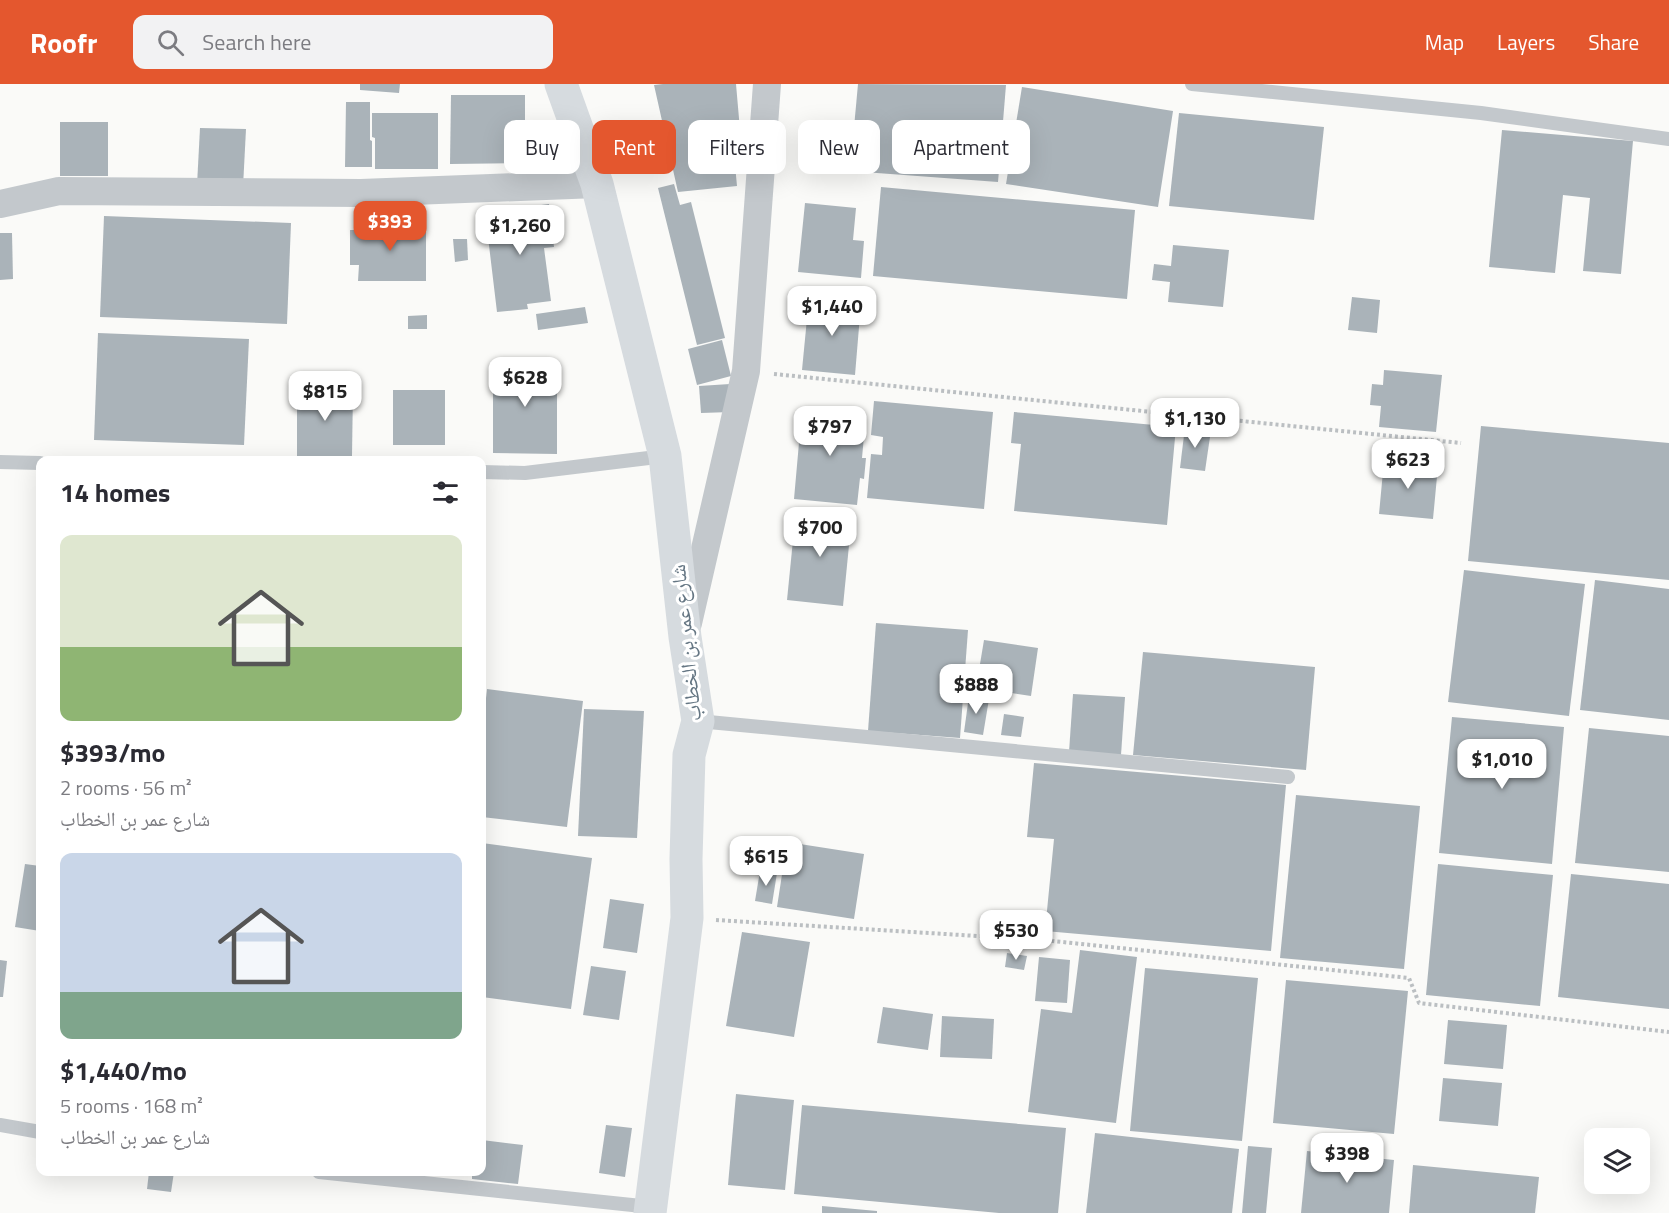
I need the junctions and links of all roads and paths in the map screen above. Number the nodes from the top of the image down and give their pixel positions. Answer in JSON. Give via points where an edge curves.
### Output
{"nodes":[{"id":1,"x":561,"y":84,"type":"edge"},
{"id":2,"x":766,"y":84,"type":"edge"},
{"id":3,"x":1192,"y":84,"type":"edge"},
{"id":4,"x":1669,"y":139,"type":"edge"},
{"id":5,"x":597,"y":184,"type":"junction"},
{"id":6,"x":0,"y":204,"type":"edge"},
{"id":7,"x":746,"y":371,"type":"junction"},
{"id":8,"x":1461,"y":443,"type":"dead end"},
{"id":9,"x":665,"y":456,"type":"junction"},
{"id":10,"x":0,"y":462,"type":"edge"},
{"id":11,"x":36,"y":463,"type":"edge"},
{"id":12,"x":486,"y":472,"type":"edge"},
{"id":13,"x":684,"y":637,"type":"junction"},
{"id":14,"x":698,"y":722,"type":"junction"},
{"id":15,"x":1288,"y":777,"type":"dead end"},
{"id":16,"x":687,"y":918,"type":"junction"},
{"id":17,"x":1669,"y":1032,"type":"edge"},
{"id":18,"x":0,"y":1125,"type":"edge"},
{"id":19,"x":36,"y":1131,"type":"edge"},
{"id":20,"x":354,"y":1176,"type":"edge"},
{"id":21,"x":651,"y":1210,"type":"edge"}],
"edges":[{"from":1,"to":5,"type":"main road","name":"شارع عمر بن الخطاب"},
{"from":2,"to":7,"type":"street"},
{"from":3,"to":4,"type":"lane","via":[[1481,114]]},
{"from":5,"to":6,"type":"street","via":[[361,193],[59,191]]},
{"from":5,"to":9,"type":"main road","name":"شارع عمر بن الخطاب"},
{"from":7,"to":8,"type":"path"},
{"from":7,"to":13,"type":"street"},
{"from":9,"to":12,"type":"lane","via":[[525,473]]},
{"from":9,"to":13,"type":"main road","name":"شارع عمر بن الخطاب"},
{"from":10,"to":11,"type":"lane"},
{"from":13,"to":14,"type":"main road","name":"شارع عمر بن الخطاب"},
{"from":14,"to":15,"type":"lane"},
{"from":14,"to":16,"type":"main road","name":"شارع عمر بن الخطاب","via":[[689,755]]},
{"from":16,"to":17,"type":"path","via":[[1043,940],[1409,978],[1419,1003]]},
{"from":16,"to":21,"type":"main road","name":"شارع عمر بن الخطاب"},
{"from":18,"to":19,"type":"lane"},
{"from":20,"to":21,"type":"lane"}]}
